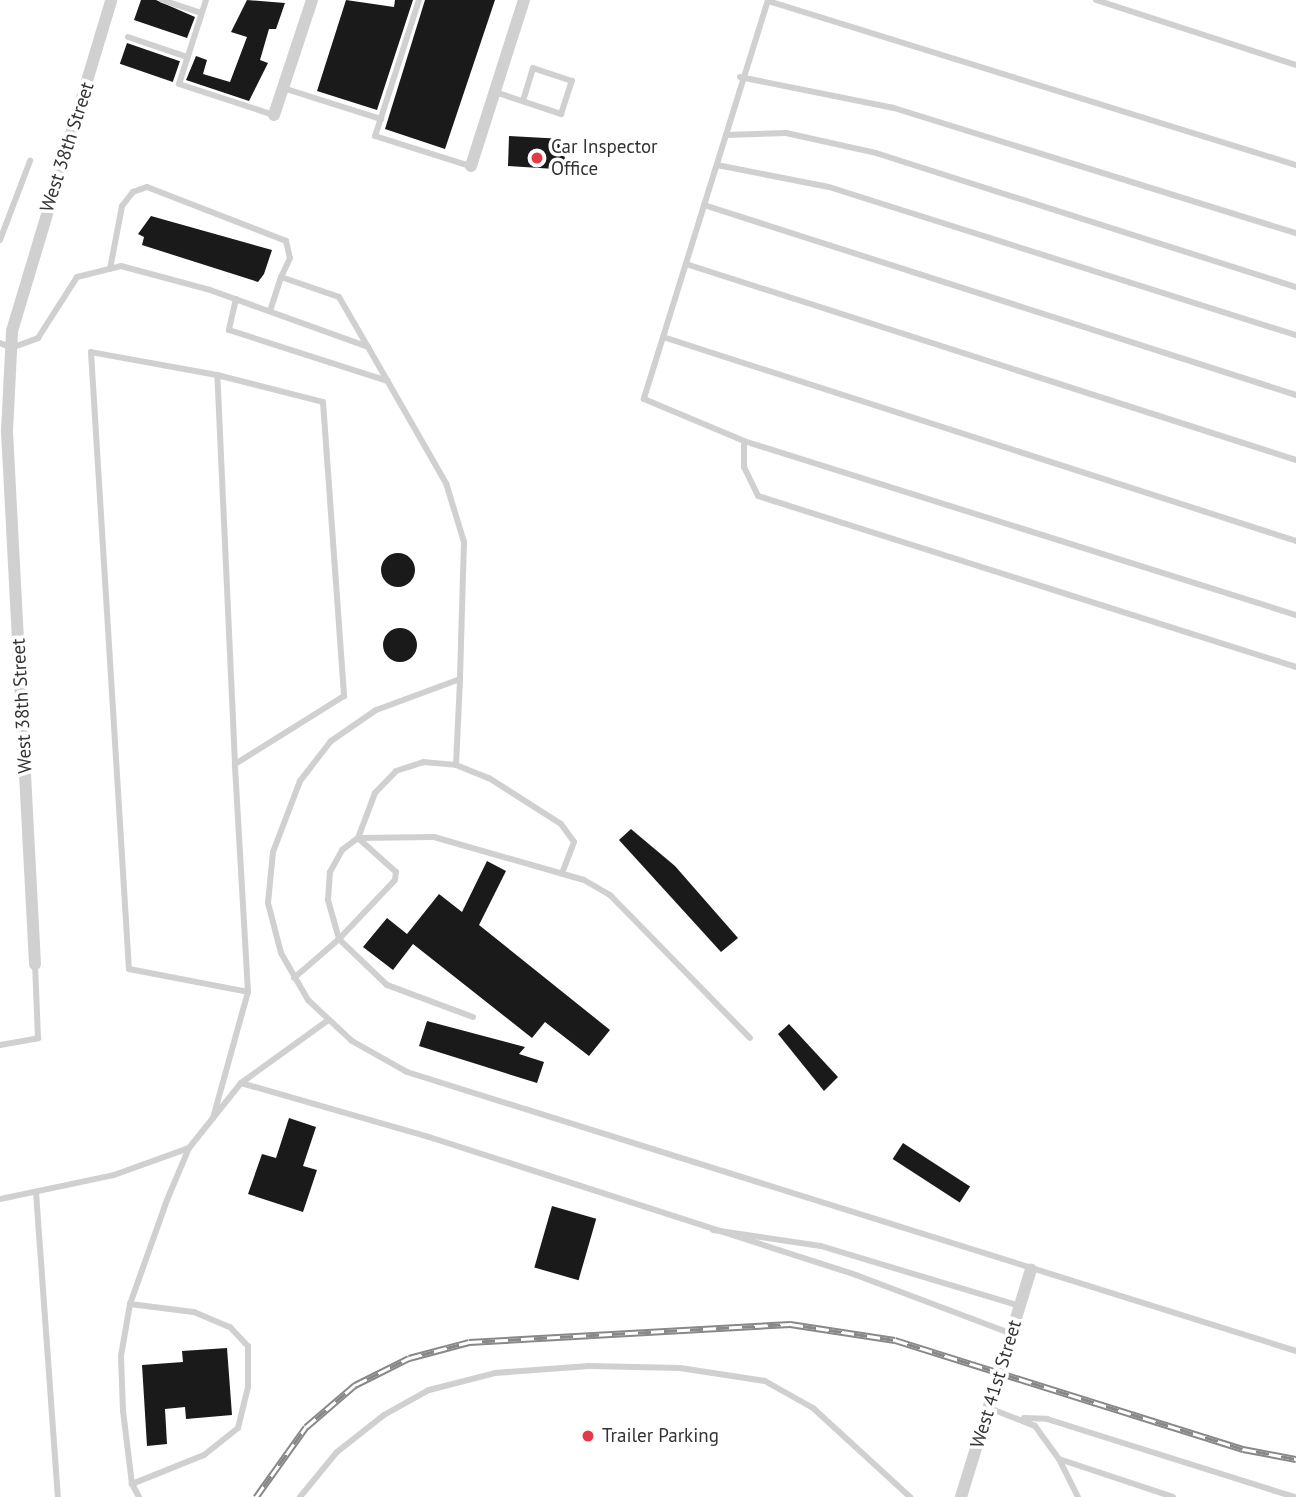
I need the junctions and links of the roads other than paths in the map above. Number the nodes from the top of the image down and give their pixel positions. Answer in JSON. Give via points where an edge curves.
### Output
{"nodes":[{"id":1,"x":111,"y":0,"type":"edge"},
{"id":2,"x":162,"y":0,"type":"edge"},
{"id":3,"x":206,"y":0,"type":"edge"},
{"id":4,"x":312,"y":0,"type":"edge"},
{"id":5,"x":419,"y":0,"type":"edge"},
{"id":6,"x":524,"y":0,"type":"edge"},
{"id":7,"x":768,"y":0,"type":"edge"},
{"id":8,"x":1096,"y":0,"type":"edge"},
{"id":9,"x":201,"y":13,"type":"junction"},
{"id":10,"x":128,"y":37,"type":"dead end"},
{"id":11,"x":187,"y":57,"type":"junction"},
{"id":12,"x":1296,"y":65,"type":"edge"},
{"id":13,"x":740,"y":77,"type":"junction"},
{"id":14,"x":283,"y":88,"type":"junction"},
{"id":15,"x":495,"y":92,"type":"junction"},
{"id":16,"x":523,"y":101,"type":"junction"},
{"id":17,"x":274,"y":115,"type":"joint"},
{"id":18,"x":381,"y":119,"type":"junction"},
{"id":19,"x":726,"y":135,"type":"junction"},
{"id":20,"x":30,"y":161,"type":"dead end"},
{"id":21,"x":717,"y":165,"type":"junction"},
{"id":22,"x":1296,"y":165,"type":"edge"},
{"id":23,"x":471,"y":166,"type":"joint"},
{"id":24,"x":704,"y":205,"type":"junction"},
{"id":25,"x":1296,"y":233,"type":"edge"},
{"id":26,"x":0,"y":240,"type":"edge"},
{"id":27,"x":686,"y":264,"type":"junction"},
{"id":28,"x":110,"y":269,"type":"junction"},
{"id":29,"x":281,"y":277,"type":"junction"},
{"id":30,"x":1296,"y":287,"type":"edge"},
{"id":31,"x":236,"y":299,"type":"junction"},
{"id":32,"x":270,"y":311,"type":"junction"},
{"id":33,"x":1296,"y":335,"type":"edge"},
{"id":34,"x":663,"y":337,"type":"junction"},
{"id":35,"x":6,"y":345,"type":"edge"},
{"id":36,"x":368,"y":347,"type":"junction"},
{"id":37,"x":217,"y":375,"type":"junction"},
{"id":38,"x":388,"y":381,"type":"junction"},
{"id":39,"x":1296,"y":395,"type":"edge"},
{"id":40,"x":744,"y":441,"type":"junction"},
{"id":41,"x":1296,"y":460,"type":"edge"},
{"id":42,"x":1296,"y":541,"type":"edge"},
{"id":43,"x":1296,"y":615,"type":"edge"},
{"id":44,"x":1296,"y":667,"type":"edge"},
{"id":45,"x":460,"y":679,"type":"junction"},
{"id":46,"x":235,"y":764,"type":"junction"},
{"id":47,"x":456,"y":765,"type":"junction"},
{"id":48,"x":358,"y":838,"type":"junction"},
{"id":49,"x":562,"y":873,"type":"junction"},
{"id":50,"x":339,"y":939,"type":"junction"},
{"id":51,"x":35,"y":964,"type":"joint"},
{"id":52,"x":294,"y":978,"type":"junction"},
{"id":53,"x":248,"y":992,"type":"junction"},
{"id":54,"x":473,"y":1017,"type":"dead end"},
{"id":55,"x":327,"y":1021,"type":"junction"},
{"id":56,"x":750,"y":1038,"type":"dead end"},
{"id":57,"x":0,"y":1045,"type":"edge"},
{"id":58,"x":241,"y":1083,"type":"junction"},
{"id":59,"x":213,"y":1118,"type":"junction"},
{"id":60,"x":189,"y":1149,"type":"junction"},
{"id":61,"x":36,"y":1192,"type":"junction"},
{"id":62,"x":0,"y":1199,"type":"edge"},
{"id":63,"x":704,"y":1229,"type":"junction"},
{"id":64,"x":1031,"y":1270,"type":"junction"},
{"id":65,"x":130,"y":1304,"type":"junction"},
{"id":66,"x":1020,"y":1306,"type":"junction"},
{"id":67,"x":1012,"y":1334,"type":"junction"},
{"id":68,"x":1296,"y":1351,"type":"edge"},
{"id":69,"x":989,"y":1408,"type":"junction"},
{"id":70,"x":1024,"y":1418,"type":"junction"},
{"id":71,"x":1059,"y":1459,"type":"junction"},
{"id":72,"x":132,"y":1484,"type":"junction"},
{"id":73,"x":58,"y":1497,"type":"edge"},
{"id":74,"x":139,"y":1497,"type":"edge"},
{"id":75,"x":300,"y":1497,"type":"edge"},
{"id":76,"x":910,"y":1497,"type":"edge"},
{"id":77,"x":961,"y":1497,"type":"edge"},
{"id":78,"x":1078,"y":1497,"type":"edge"},
{"id":79,"x":1173,"y":1497,"type":"edge"},
{"id":80,"x":1295,"y":1497,"type":"edge"}],
"edges":[{"from":1,"to":35,"type":"street","name":"West 38th Street"},
{"from":2,"to":9,"type":"lane"},
{"from":3,"to":9,"type":"lane"},
{"from":4,"to":14,"type":"street"},
{"from":5,"to":18,"type":"lane"},
{"from":6,"to":15,"type":"street"},
{"from":7,"to":13,"type":"lane"},
{"from":7,"to":22,"type":"lane"},
{"from":8,"to":12,"type":"lane"},
{"from":9,"to":11,"type":"lane"},
{"from":10,"to":11,"type":"lane"},
{"from":11,"to":17,"type":"lane","via":[[179,84]]},
{"from":13,"to":19,"type":"lane"},
{"from":13,"to":25,"type":"lane","via":[[894,108]]},
{"from":14,"to":17,"type":"street"},
{"from":14,"to":18,"type":"lane"},
{"from":15,"to":16,"type":"lane"},
{"from":15,"to":23,"type":"street"},
{"from":16,"to":16,"type":"lane","via":[[561,114],[572,81],[533,68]]},
{"from":18,"to":23,"type":"lane","via":[[375,136]]},
{"from":19,"to":21,"type":"lane"},
{"from":19,"to":30,"type":"lane","via":[[786,132],[876,153]]},
{"from":20,"to":26,"type":"lane"},
{"from":21,"to":24,"type":"lane"},
{"from":21,"to":33,"type":"lane","via":[[829,187]]},
{"from":24,"to":27,"type":"lane"},
{"from":24,"to":39,"type":"lane"},
{"from":27,"to":34,"type":"lane"},
{"from":27,"to":41,"type":"lane"},
{"from":28,"to":29,"type":"lane","via":[[122,206],[133,192],[147,187],[275,233],[286,241],[290,258]]},
{"from":28,"to":31,"type":"lane","via":[[121,265]]},
{"from":28,"to":35,"type":"lane","via":[[77,277],[38,338]]},
{"from":29,"to":32,"type":"lane"},
{"from":29,"to":36,"type":"lane","via":[[339,297]]},
{"from":31,"to":32,"type":"lane"},
{"from":31,"to":38,"type":"lane","via":[[229,330]]},
{"from":32,"to":36,"type":"lane"},
{"from":34,"to":40,"type":"lane","via":[[644,399]]},
{"from":34,"to":42,"type":"lane"},
{"from":35,"to":51,"type":"street","name":"West 38th Street"},
{"from":36,"to":38,"type":"lane"},
{"from":37,"to":46,"type":"lane"},
{"from":37,"to":46,"type":"lane","via":[[323,402],[344,696]]},
{"from":37,"to":53,"type":"lane","via":[[91,352],[129,970]]},
{"from":38,"to":45,"type":"lane","via":[[457,506],[464,542]]},
{"from":40,"to":43,"type":"lane"},
{"from":40,"to":44,"type":"lane","via":[[744,467],[758,496]]},
{"from":45,"to":47,"type":"lane"},
{"from":45,"to":52,"type":"lane","via":[[352,724],[300,780],[279,829],[268,880],[272,925]]},
{"from":46,"to":53,"type":"lane"},
{"from":47,"to":48,"type":"lane","via":[[423,762],[396,771],[374,793]]},
{"from":47,"to":49,"type":"lane","via":[[489,778],[561,824],[574,842]]},
{"from":48,"to":49,"type":"lane","via":[[434,837]]},
{"from":48,"to":50,"type":"lane","via":[[342,850],[330,872],[328,900]]},
{"from":48,"to":50,"type":"lane","via":[[396,872],[395,880]]},
{"from":49,"to":56,"type":"lane","via":[[610,895]]},
{"from":50,"to":52,"type":"lane"},
{"from":50,"to":54,"type":"lane","via":[[387,985]]},
{"from":51,"to":57,"type":"lane","via":[[38,1038]]},
{"from":52,"to":55,"type":"lane"},
{"from":53,"to":59,"type":"lane"},
{"from":55,"to":58,"type":"lane"},
{"from":55,"to":64,"type":"lane","via":[[407,1072]]},
{"from":58,"to":59,"type":"lane"},
{"from":58,"to":63,"type":"lane","via":[[429,1137]]},
{"from":59,"to":60,"type":"lane"},
{"from":60,"to":61,"type":"lane","via":[[114,1174]]},
{"from":60,"to":65,"type":"lane"},
{"from":61,"to":62,"type":"lane"},
{"from":61,"to":73,"type":"lane"},
{"from":63,"to":66,"type":"lane","via":[[821,1246]]},
{"from":63,"to":67,"type":"lane","via":[[856,1275]]},
{"from":64,"to":66,"type":"street","name":"West 41st Street"},
{"from":64,"to":68,"type":"lane"},
{"from":65,"to":72,"type":"lane","via":[[121,1356]]},
{"from":65,"to":72,"type":"lane","via":[[194,1312],[230,1328],[248,1346],[248,1387],[238,1429],[204,1455]]},
{"from":66,"to":67,"type":"street","name":"West 41st Street"},
{"from":67,"to":69,"type":"street","name":"West 41st Street"},
{"from":69,"to":70,"type":"lane"},
{"from":69,"to":77,"type":"street","name":"West 41st Street"},
{"from":70,"to":71,"type":"lane"},
{"from":70,"to":80,"type":"lane","via":[[1047,1419]]},
{"from":71,"to":78,"type":"lane"},
{"from":71,"to":79,"type":"lane"},
{"from":72,"to":74,"type":"lane"},
{"from":75,"to":76,"type":"lane","via":[[337,1452],[384,1415],[429,1390],[495,1373],[589,1366],[680,1368],[765,1381],[813,1408]]}]}
